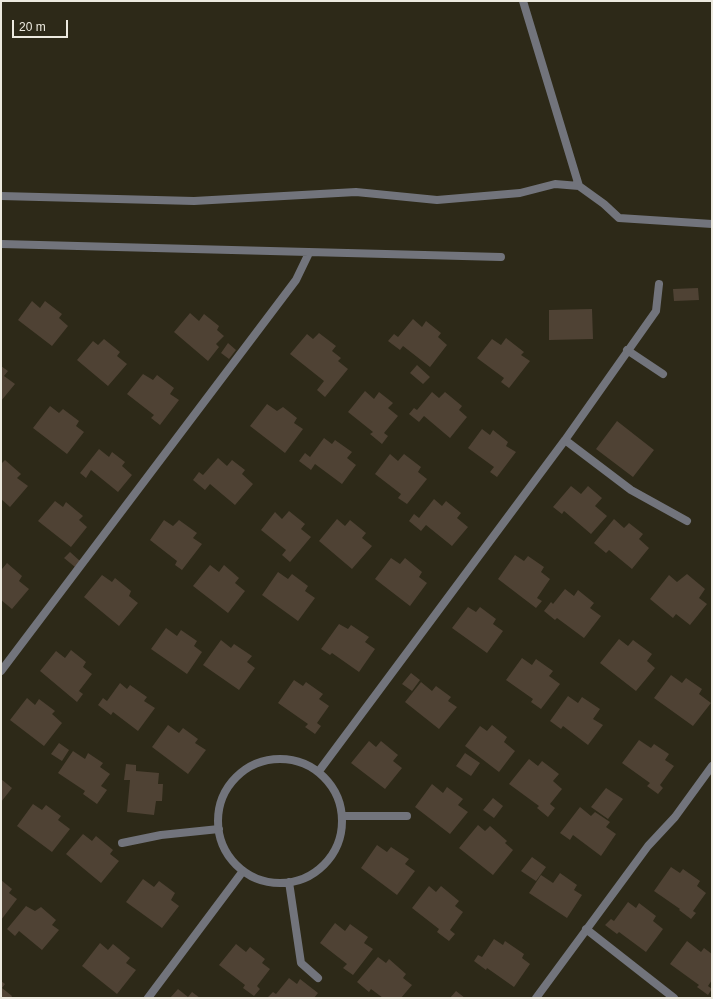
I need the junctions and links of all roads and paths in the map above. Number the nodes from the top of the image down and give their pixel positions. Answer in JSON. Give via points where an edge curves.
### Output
{"nodes":[{"id":1,"x":523,"y":1,"type":"edge"},
{"id":2,"x":579,"y":186,"type":"junction"},
{"id":3,"x":1,"y":196,"type":"edge"},
{"id":4,"x":712,"y":224,"type":"edge"},
{"id":5,"x":1,"y":244,"type":"edge"},
{"id":6,"x":309,"y":253,"type":"junction"},
{"id":7,"x":501,"y":257,"type":"dead end"},
{"id":8,"x":659,"y":284,"type":"dead end"},
{"id":9,"x":628,"y":350,"type":"junction"},
{"id":10,"x":663,"y":374,"type":"dead end"},
{"id":11,"x":565,"y":440,"type":"junction"},
{"id":12,"x":687,"y":521,"type":"dead end"},
{"id":13,"x":1,"y":672,"type":"edge"},
{"id":14,"x":712,"y":766,"type":"edge"},
{"id":15,"x":319,"y":771,"type":"junction"},
{"id":16,"x":343,"y":816,"type":"junction"},
{"id":17,"x":407,"y":816,"type":"dead end"},
{"id":18,"x":218,"y":829,"type":"junction"},
{"id":19,"x":122,"y":843,"type":"dead end"},
{"id":20,"x":243,"y":871,"type":"junction"},
{"id":21,"x":289,"y":882,"type":"junction"},
{"id":22,"x":586,"y":929,"type":"junction"},
{"id":23,"x":318,"y":978,"type":"dead end"},
{"id":24,"x":148,"y":998,"type":"edge"},
{"id":25,"x":536,"y":998,"type":"edge"},
{"id":26,"x":674,"y":998,"type":"edge"}],
"edges":[{"from":1,"to":2,"type":"street"},
{"from":2,"to":3,"type":"street","via":[[555,184],[520,193],[437,200],[356,192],[194,201]]},
{"from":2,"to":4,"type":"street","via":[[619,218]]},
{"from":5,"to":6,"type":"street"},
{"from":6,"to":7,"type":"street"},
{"from":6,"to":13,"type":"street","via":[[296,280]]},
{"from":8,"to":9,"type":"street","via":[[656,311]]},
{"from":9,"to":10,"type":"street"},
{"from":9,"to":11,"type":"street"},
{"from":11,"to":12,"type":"street","via":[[631,490]]},
{"from":11,"to":15,"type":"street"},
{"from":14,"to":22,"type":"street","via":[[676,817],[648,846]]},
{"from":15,"to":16,"type":"street","via":[[331,784],[339,799]]},
{"from":15,"to":18,"type":"street","via":[[302,762],[285,758],[266,760],[249,767],[235,778],[224,793]]},
{"from":16,"to":17,"type":"street"},
{"from":16,"to":21,"type":"street","via":[[341,834],[334,852],[323,867],[307,877]]},
{"from":18,"to":19,"type":"street","via":[[161,835]]},
{"from":18,"to":20,"type":"street","via":[[231,860]]},
{"from":20,"to":21,"type":"street","via":[[257,879],[273,883]]},
{"from":20,"to":24,"type":"street"},
{"from":21,"to":23,"type":"street","via":[[301,963]]},
{"from":22,"to":25,"type":"street"},
{"from":22,"to":26,"type":"street"}]}
